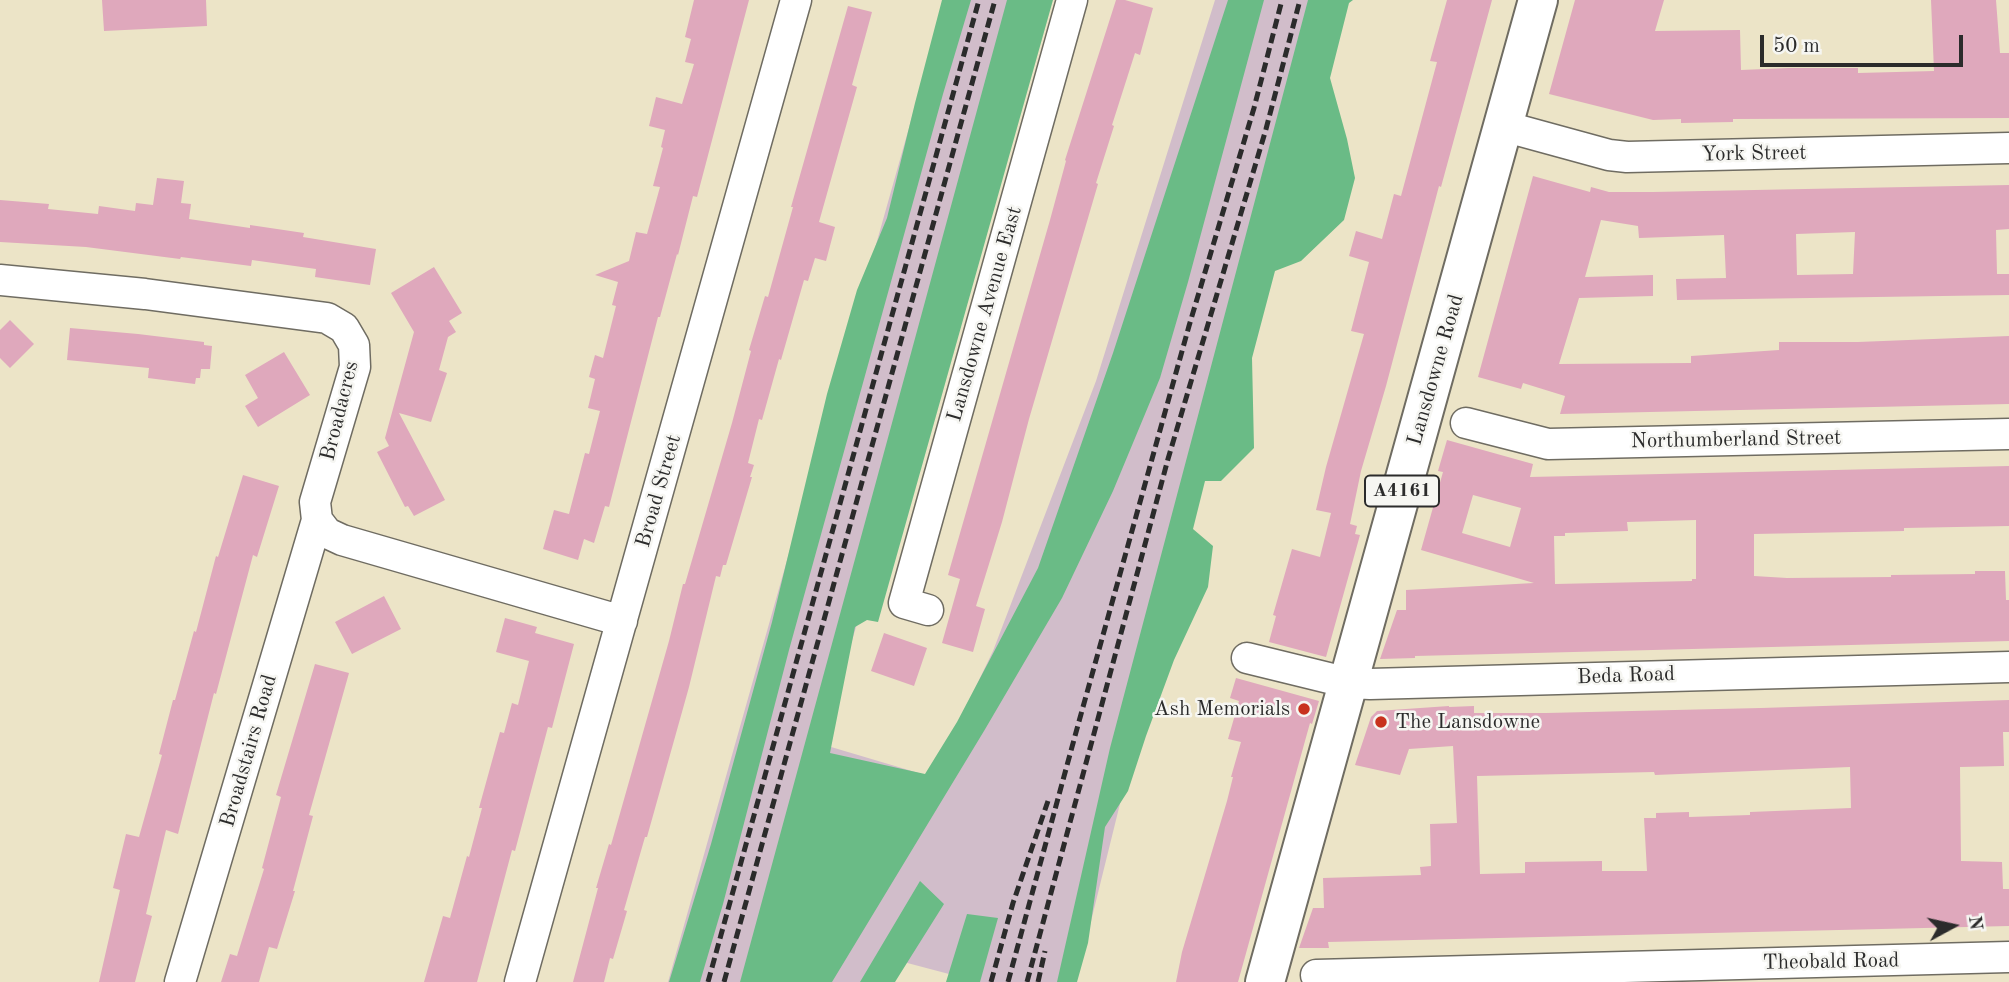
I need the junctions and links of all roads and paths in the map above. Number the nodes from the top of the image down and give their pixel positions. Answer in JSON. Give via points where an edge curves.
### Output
{"nodes":[{"id":1,"x":796,"y":0,"type":"edge"},
{"id":2,"x":1072,"y":0,"type":"edge"},
{"id":3,"x":1538,"y":0,"type":"edge"},
{"id":4,"x":1503,"y":126,"type":"junction"},
{"id":5,"x":2009,"y":148,"type":"edge"},
{"id":6,"x":0,"y":280,"type":"edge"},
{"id":7,"x":1466,"y":423,"type":"dead end"},
{"id":8,"x":2009,"y":434,"type":"edge"},
{"id":9,"x":317,"y":520,"type":"junction"},
{"id":10,"x":928,"y":610,"type":"dead end"},
{"id":11,"x":622,"y":621,"type":"junction"},
{"id":12,"x":1247,"y":658,"type":"dead end"},
{"id":13,"x":2009,"y":667,"type":"edge"},
{"id":14,"x":1349,"y":683,"type":"junction"},
{"id":15,"x":2009,"y":957,"type":"edge"},
{"id":16,"x":1901,"y":971,"type":"edge"},
{"id":17,"x":1677,"y":974,"type":"edge"},
{"id":18,"x":1316,"y":975,"type":"dead end"},
{"id":19,"x":1458,"y":977,"type":"edge"},
{"id":20,"x":180,"y":982,"type":"edge"},
{"id":21,"x":520,"y":982,"type":"edge"},
{"id":22,"x":1265,"y":982,"type":"edge"}],
"edges":[{"from":1,"to":11,"type":"street","name":"Broad Street"},
{"from":2,"to":10,"type":"street","name":"Lansdowne Avenue East","via":[[904,603]]},
{"from":3,"to":4,"type":"main road","name":"Lansdowne Road","number":"A4161"},
{"from":4,"to":5,"type":"street","name":"York Street","via":[[1627,157]]},
{"from":4,"to":14,"type":"main road","name":"Lansdowne Road","number":"A4161"},
{"from":6,"to":9,"type":"street","name":"Broadacres","via":[[327,318],[344,328],[354,345],[355,367],[315,502]]},
{"from":7,"to":8,"type":"street","name":"Northumberland Street","via":[[1548,444]]},
{"from":9,"to":11,"type":"street","via":[[327,533],[342,540]]},
{"from":9,"to":20,"type":"street","name":"Broadstairs Road"},
{"from":11,"to":21,"type":"street","name":"Broad Street"},
{"from":12,"to":14,"type":"street","name":"Beda Road"},
{"from":13,"to":14,"type":"street","name":"Beda Road"},
{"from":14,"to":22,"type":"main road","name":"Lansdowne Road","number":"A4161"},
{"from":15,"to":16,"type":"street","name":"Theobald Road"},
{"from":16,"to":17,"type":"street","name":"Theobald Road"},
{"from":17,"to":19,"type":"street","name":"Theobald Road"},
{"from":18,"to":19,"type":"street","name":"Theobald Road"}]}
